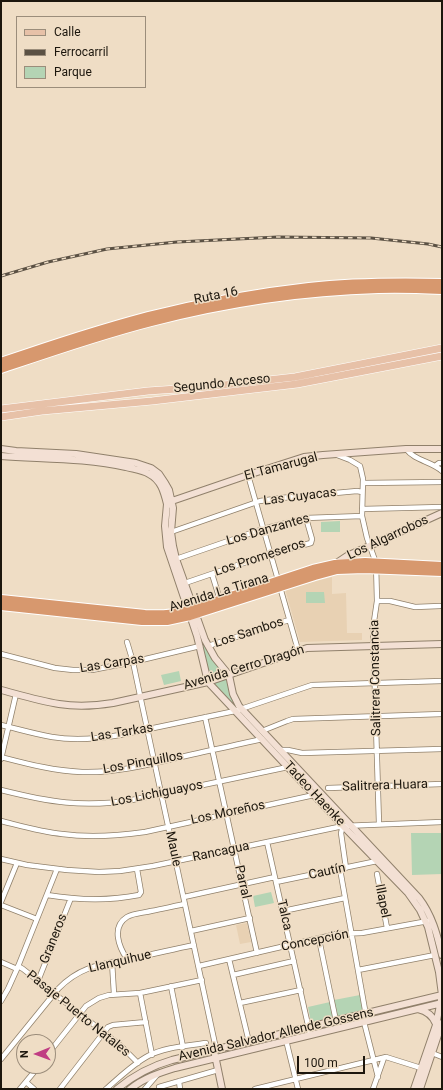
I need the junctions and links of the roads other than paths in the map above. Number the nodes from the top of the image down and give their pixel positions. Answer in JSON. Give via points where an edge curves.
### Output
{"nodes":[{"id":1,"x":442,"y":283,"type":"edge"},
{"id":2,"x":442,"y":290,"type":"edge"},
{"id":3,"x":442,"y":348,"type":"edge"},
{"id":4,"x":442,"y":356,"type":"edge"},
{"id":5,"x":1,"y":362,"type":"edge"},
{"id":6,"x":1,"y":369,"type":"edge"},
{"id":7,"x":1,"y":409,"type":"edge"},
{"id":8,"x":3,"y":417,"type":"edge"},
{"id":9,"x":1,"y":449,"type":"edge"},
{"id":10,"x":406,"y":449,"type":"junction"},
{"id":11,"x":442,"y":449,"type":"edge"},
{"id":12,"x":336,"y":454,"type":"junction"},
{"id":13,"x":1,"y":456,"type":"edge"},
{"id":14,"x":442,"y":463,"type":"edge"},
{"id":15,"x":436,"y":466,"type":"junction"},
{"id":16,"x":442,"y":471,"type":"edge"},
{"id":17,"x":248,"y":475,"type":"junction"},
{"id":18,"x":442,"y":482,"type":"edge"},
{"id":19,"x":363,"y":483,"type":"junction"},
{"id":20,"x":362,"y":492,"type":"junction"},
{"id":21,"x":256,"y":502,"type":"junction"},
{"id":22,"x":170,"y":505,"type":"junction"},
{"id":23,"x":442,"y":507,"type":"edge"},
{"id":24,"x":362,"y":509,"type":"junction"},
{"id":25,"x":442,"y":513,"type":"edge"},
{"id":26,"x":362,"y":516,"type":"junction"},
{"id":27,"x":306,"y":518,"type":"junction"},
{"id":28,"x":264,"y":529,"type":"junction"},
{"id":29,"x":171,"y":532,"type":"junction"},
{"id":30,"x":370,"y":546,"type":"junction"},
{"id":31,"x":270,"y":554,"type":"junction"},
{"id":32,"x":176,"y":559,"type":"junction"},
{"id":33,"x":334,"y":564,"type":"junction"},
{"id":34,"x":376,"y":566,"type":"junction"},
{"id":35,"x":442,"y":566,"type":"edge"},
{"id":36,"x":442,"y":572,"type":"edge"},
{"id":37,"x":212,"y":574,"type":"junction"},
{"id":38,"x":185,"y":583,"type":"junction"},
{"id":39,"x":279,"y":584,"type":"junction"},
{"id":40,"x":1,"y":599,"type":"edge"},
{"id":41,"x":220,"y":600,"type":"junction"},
{"id":42,"x":377,"y":601,"type":"junction"},
{"id":43,"x":1,"y":606,"type":"edge"},
{"id":44,"x":440,"y":606,"type":"dead end"},
{"id":45,"x":192,"y":612,"type":"junction"},
{"id":46,"x":289,"y":620,"type":"junction"},
{"id":47,"x":127,"y":642,"type":"dead end"},
{"id":48,"x":442,"y":644,"type":"edge"},
{"id":49,"x":374,"y":645,"type":"junction"},
{"id":50,"x":200,"y":646,"type":"junction"},
{"id":51,"x":208,"y":646,"type":"junction"},
{"id":52,"x":298,"y":650,"type":"junction"},
{"id":53,"x":1,"y":654,"type":"edge"},
{"id":54,"x":133,"y":662,"type":"junction"},
{"id":55,"x":229,"y":675,"type":"junction"},
{"id":56,"x":442,"y":680,"type":"edge"},
{"id":57,"x":208,"y":682,"type":"junction"},
{"id":58,"x":375,"y":683,"type":"junction"},
{"id":59,"x":1,"y":690,"type":"edge"},
{"id":60,"x":16,"y":694,"type":"junction"},
{"id":61,"x":140,"y":697,"type":"junction"},
{"id":62,"x":242,"y":709,"type":"junction"},
{"id":63,"x":235,"y":711,"type":"junction"},
{"id":64,"x":442,"y":714,"type":"edge"},
{"id":65,"x":376,"y":716,"type":"junction"},
{"id":66,"x":205,"y":717,"type":"junction"},
{"id":67,"x":1,"y":725,"type":"edge"},
{"id":68,"x":8,"y":727,"type":"junction"},
{"id":69,"x":148,"y":729,"type":"junction"},
{"id":70,"x":262,"y":731,"type":"junction"},
{"id":71,"x":262,"y":739,"type":"junction"},
{"id":72,"x":442,"y":749,"type":"edge"},
{"id":73,"x":212,"y":750,"type":"junction"},
{"id":74,"x":280,"y":750,"type":"junction"},
{"id":75,"x":377,"y":751,"type":"junction"},
{"id":76,"x":1,"y":758,"type":"edge"},
{"id":77,"x":155,"y":763,"type":"junction"},
{"id":78,"x":288,"y":767,"type":"junction"},
{"id":79,"x":219,"y":782,"type":"junction"},
{"id":80,"x":442,"y":784,"type":"edge"},
{"id":81,"x":378,"y":786,"type":"junction"},
{"id":82,"x":328,"y":788,"type":"dead end"},
{"id":83,"x":1,"y":790,"type":"edge"},
{"id":84,"x":162,"y":794,"type":"junction"},
{"id":85,"x":314,"y":795,"type":"junction"},
{"id":86,"x":226,"y":814,"type":"junction"},
{"id":87,"x":1,"y":821,"type":"edge"},
{"id":88,"x":442,"y":822,"type":"edge"},
{"id":89,"x":379,"y":824,"type":"junction"},
{"id":90,"x":351,"y":825,"type":"junction"},
{"id":91,"x":168,"y":826,"type":"junction"},
{"id":92,"x":343,"y":826,"type":"junction"},
{"id":93,"x":267,"y":842,"type":"junction"},
{"id":94,"x":234,"y":849,"type":"junction"},
{"id":95,"x":1,"y":859,"type":"edge"},
{"id":96,"x":377,"y":861,"type":"junction"},
{"id":97,"x":176,"y":862,"type":"junction"},
{"id":98,"x":17,"y":863,"type":"junction"},
{"id":99,"x":346,"y":868,"type":"junction"},
{"id":100,"x":57,"y":869,"type":"junction"},
{"id":101,"x":137,"y":869,"type":"junction"},
{"id":102,"x":340,"y":869,"type":"junction"},
{"id":103,"x":377,"y":874,"type":"dead end"},
{"id":104,"x":276,"y":880,"type":"junction"},
{"id":105,"x":242,"y":884,"type":"junction"},
{"id":106,"x":47,"y":895,"type":"junction"},
{"id":107,"x":184,"y":897,"type":"junction"},
{"id":108,"x":71,"y":898,"type":"junction"},
{"id":109,"x":345,"y":898,"type":"junction"},
{"id":110,"x":1,"y":904,"type":"edge"},
{"id":111,"x":185,"y":904,"type":"junction"},
{"id":112,"x":283,"y":911,"type":"junction"},
{"id":113,"x":250,"y":918,"type":"junction"},
{"id":114,"x":37,"y":919,"type":"junction"},
{"id":115,"x":429,"y":920,"type":"junction"},
{"id":116,"x":387,"y":928,"type":"junction"},
{"id":117,"x":191,"y":931,"type":"junction"},
{"id":118,"x":352,"y":934,"type":"junction"},
{"id":119,"x":319,"y":939,"type":"junction"},
{"id":120,"x":194,"y":945,"type":"junction"},
{"id":121,"x":290,"y":945,"type":"junction"},
{"id":122,"x":257,"y":952,"type":"junction"},
{"id":123,"x":439,"y":955,"type":"edge"},
{"id":124,"x":127,"y":959,"type":"junction"},
{"id":125,"x":229,"y":959,"type":"junction"},
{"id":126,"x":294,"y":961,"type":"junction"},
{"id":127,"x":1,"y":962,"type":"edge"},
{"id":128,"x":112,"y":962,"type":"junction"},
{"id":129,"x":199,"y":966,"type":"junction"},
{"id":130,"x":17,"y":967,"type":"junction"},
{"id":131,"x":358,"y":970,"type":"junction"},
{"id":132,"x":233,"y":975,"type":"junction"},
{"id":133,"x":202,"y":980,"type":"junction"},
{"id":134,"x":38,"y":981,"type":"junction"},
{"id":135,"x":171,"y":986,"type":"junction"},
{"id":136,"x":301,"y":990,"type":"junction"},
{"id":137,"x":140,"y":993,"type":"junction"},
{"id":138,"x":54,"y":994,"type":"junction"},
{"id":139,"x":114,"y":994,"type":"junction"},
{"id":140,"x":442,"y":995,"type":"edge"},
{"id":141,"x":1,"y":1001,"type":"edge"},
{"id":142,"x":240,"y":1003,"type":"junction"},
{"id":143,"x":441,"y":1003,"type":"edge"},
{"id":144,"x":417,"y":1009,"type":"junction"},
{"id":145,"x":80,"y":1014,"type":"junction"},
{"id":146,"x":366,"y":1014,"type":"junction"},
{"id":147,"x":336,"y":1021,"type":"junction"},
{"id":148,"x":366,"y":1021,"type":"junction"},
{"id":149,"x":146,"y":1022,"type":"junction"},
{"id":150,"x":440,"y":1025,"type":"edge"},
{"id":151,"x":309,"y":1028,"type":"junction"},
{"id":152,"x":104,"y":1032,"type":"junction"},
{"id":153,"x":310,"y":1034,"type":"junction"},
{"id":154,"x":286,"y":1040,"type":"junction"},
{"id":155,"x":248,"y":1042,"type":"junction"},
{"id":156,"x":206,"y":1043,"type":"dead end"},
{"id":157,"x":56,"y":1044,"type":"edge"},
{"id":158,"x":183,"y":1047,"type":"junction"},
{"id":159,"x":216,"y":1049,"type":"junction"},
{"id":160,"x":432,"y":1053,"type":"junction"},
{"id":161,"x":152,"y":1054,"type":"junction"},
{"id":162,"x":442,"y":1056,"type":"edge"},
{"id":163,"x":215,"y":1058,"type":"junction"},
{"id":164,"x":384,"y":1058,"type":"junction"},
{"id":165,"x":1,"y":1059,"type":"edge"},
{"id":166,"x":374,"y":1060,"type":"junction"},
{"id":167,"x":138,"y":1063,"type":"junction"},
{"id":168,"x":421,"y":1068,"type":"junction"},
{"id":169,"x":218,"y":1070,"type":"junction"},
{"id":170,"x":161,"y":1072,"type":"junction"},
{"id":171,"x":32,"y":1074,"type":"edge"},
{"id":172,"x":378,"y":1076,"type":"junction"},
{"id":173,"x":296,"y":1079,"type":"junction"},
{"id":174,"x":26,"y":1082,"type":"junction"},
{"id":175,"x":179,"y":1082,"type":"junction"},
{"id":176,"x":159,"y":1087,"type":"dead end"},
{"id":177,"x":20,"y":1089,"type":"edge"},
{"id":178,"x":34,"y":1089,"type":"edge"},
{"id":179,"x":60,"y":1089,"type":"edge"},
{"id":180,"x":106,"y":1089,"type":"edge"},
{"id":181,"x":117,"y":1089,"type":"edge"},
{"id":182,"x":130,"y":1089,"type":"edge"},
{"id":183,"x":145,"y":1089,"type":"edge"},
{"id":184,"x":180,"y":1089,"type":"edge"},
{"id":185,"x":222,"y":1089,"type":"edge"},
{"id":186,"x":255,"y":1089,"type":"edge"},
{"id":187,"x":298,"y":1089,"type":"edge"},
{"id":188,"x":374,"y":1089,"type":"edge"},
{"id":189,"x":414,"y":1089,"type":"edge"},
{"id":190,"x":420,"y":1089,"type":"edge"}],
"edges":[{"from":1,"to":5,"type":"highway","name":"Ruta 16","via":[[379,282],[250,295],[127,322]]},
{"from":2,"to":6,"type":"highway","name":"Ruta 16","via":[[379,289],[327,292],[213,308],[121,330]]},
{"from":3,"to":7,"type":"main road","name":"Segundo Acceso","via":[[295,377]]},
{"from":4,"to":8,"type":"main road","name":"Segundo Acceso","via":[[297,384]]},
{"from":9,"to":22,"type":"main road","via":[[76,454],[141,464],[159,474],[167,487]]},
{"from":10,"to":11,"type":"main road","name":"El Tamarugal"},
{"from":10,"to":12,"type":"main road","name":"El Tamarugal"},
{"from":10,"to":15,"type":"street","via":[[414,456]]},
{"from":12,"to":17,"type":"main road","name":"El Tamarugal","via":[[304,457]]},
{"from":12,"to":19,"type":"street","name":"Salitrera Constancia","via":[[360,466]]},
{"from":13,"to":22,"type":"main road","via":[[108,464],[149,473],[159,482]]},
{"from":14,"to":15,"type":"street"},
{"from":15,"to":16,"type":"street"},
{"from":17,"to":21,"type":"street"},
{"from":17,"to":22,"type":"main road","name":"El Tamarugal"},
{"from":18,"to":19,"type":"street"},
{"from":19,"to":20,"type":"street","name":"Salitrera Constancia"},
{"from":20,"to":21,"type":"street","name":"Las Cuyacas"},
{"from":20,"to":24,"type":"street","name":"Salitrera Constancia"},
{"from":21,"to":28,"type":"street"},
{"from":21,"to":29,"type":"street","name":"Las Cuyacas"},
{"from":22,"to":29,"type":"main road","name":"Tadeo Haenke"},
{"from":22,"to":45,"type":"main road","name":"Tadeo Haenke","via":[[165,526],[167,547]]},
{"from":23,"to":24,"type":"street"},
{"from":24,"to":26,"type":"street","name":"Salitrera Constancia"},
{"from":25,"to":30,"type":"main road","name":"Los Algarrobos"},
{"from":26,"to":27,"type":"street","name":"Los Danzantes"},
{"from":26,"to":30,"type":"street","name":"Salitrera Constancia"},
{"from":27,"to":28,"type":"street","name":"Los Danzantes"},
{"from":27,"to":31,"type":"street","name":"Los Promeseros","via":[[311,543]]},
{"from":28,"to":31,"type":"street"},
{"from":28,"to":32,"type":"street","name":"Los Danzantes"},
{"from":29,"to":32,"type":"main road","name":"Tadeo Haenke"},
{"from":30,"to":33,"type":"main road","name":"Los Algarrobos"},
{"from":30,"to":34,"type":"street","name":"Salitrera Constancia"},
{"from":31,"to":37,"type":"street","name":"Los Promeseros"},
{"from":31,"to":39,"type":"street"},
{"from":32,"to":38,"type":"main road","name":"Tadeo Haenke"},
{"from":33,"to":34,"type":"highway","name":"Avenida La Tirana","via":[[355,562]]},
{"from":33,"to":39,"type":"highway","name":"Avenida La Tirana","via":[[313,569]]},
{"from":34,"to":35,"type":"highway","name":"Avenida La Tirana"},
{"from":34,"to":36,"type":"highway","name":"Avenida La Tirana"},
{"from":34,"to":39,"type":"highway","name":"Avenida La Tirana","via":[[330,572]]},
{"from":34,"to":42,"type":"street","name":"Salitrera Constancia"},
{"from":37,"to":38,"type":"street","name":"Los Promeseros"},
{"from":37,"to":41,"type":"street"},
{"from":38,"to":45,"type":"main road","name":"Tadeo Haenke"},
{"from":39,"to":41,"type":"highway","name":"Avenida La Tirana"},
{"from":39,"to":45,"type":"highway","name":"Avenida La Tirana"},
{"from":39,"to":46,"type":"street"},
{"from":40,"to":45,"type":"highway","name":"Avenida La Tirana","via":[[153,615]]},
{"from":41,"to":45,"type":"highway","name":"Avenida La Tirana"},
{"from":42,"to":44,"type":"street","via":[[415,607]]},
{"from":42,"to":49,"type":"street","name":"Salitrera Constancia","via":[[373,623]]},
{"from":43,"to":45,"type":"highway","name":"Avenida La Tirana","via":[[150,622],[175,620]]},
{"from":45,"to":50,"type":"main road","name":"Tadeo Haenke"},
{"from":45,"to":51,"type":"main road","name":"Tadeo Haenke"},
{"from":46,"to":51,"type":"street","name":"Los Sambos"},
{"from":46,"to":52,"type":"street"},
{"from":47,"to":54,"type":"street","name":"Maule"},
{"from":48,"to":49,"type":"main road","name":"Avenida Cerro Dragón"},
{"from":49,"to":52,"type":"main road","name":"Avenida Cerro Dragón","via":[[312,647]]},
{"from":49,"to":58,"type":"street","name":"Salitrera Constancia"},
{"from":50,"to":54,"type":"street","name":"Las Carpas"},
{"from":50,"to":57,"type":"main road","name":"Tadeo Haenke"},
{"from":51,"to":55,"type":"main road","name":"Tadeo Haenke"},
{"from":52,"to":55,"type":"main road","name":"Avenida Cerro Dragón"},
{"from":53,"to":54,"type":"street","name":"Las Carpas","via":[[73,670],[92,670]]},
{"from":54,"to":61,"type":"street","name":"Maule"},
{"from":55,"to":57,"type":"main road","name":"Avenida Cerro Dragón"},
{"from":55,"to":62,"type":"main road","name":"Tadeo Haenke","via":[[235,698]]},
{"from":56,"to":58,"type":"street","name":"Las Tarkas"},
{"from":57,"to":61,"type":"main road","name":"Avenida Cerro Dragón"},
{"from":57,"to":63,"type":"main road","name":"Tadeo Haenke"},
{"from":58,"to":62,"type":"street","name":"Las Tarkas","via":[[312,685]]},
{"from":58,"to":65,"type":"street","name":"Salitrera Constancia"},
{"from":59,"to":60,"type":"main road","name":"Avenida Cerro Dragón"},
{"from":60,"to":61,"type":"main road","name":"Avenida Cerro Dragón","via":[[74,706],[105,704]]},
{"from":60,"to":68,"type":"street"},
{"from":61,"to":69,"type":"street","name":"Maule"},
{"from":62,"to":63,"type":"street","name":"Las Tarkas"},
{"from":62,"to":70,"type":"main road","name":"Tadeo Haenke"},
{"from":63,"to":66,"type":"street","name":"Las Tarkas"},
{"from":63,"to":71,"type":"main road","name":"Tadeo Haenke"},
{"from":64,"to":65,"type":"street"},
{"from":65,"to":70,"type":"street","via":[[292,719]]},
{"from":65,"to":75,"type":"street","name":"Salitrera Constancia"},
{"from":66,"to":69,"type":"street","name":"Las Tarkas"},
{"from":66,"to":73,"type":"street","name":"Parral"},
{"from":67,"to":68,"type":"street","name":"Las Tarkas"},
{"from":68,"to":69,"type":"street","name":"Las Tarkas","via":[[51,737],[76,739],[110,737]]},
{"from":68,"to":76,"type":"street"},
{"from":69,"to":77,"type":"street","name":"Maule"},
{"from":70,"to":74,"type":"main road","name":"Tadeo Haenke"},
{"from":71,"to":73,"type":"street","name":"Los Pinquillos"},
{"from":71,"to":78,"type":"main road","name":"Tadeo Haenke"},
{"from":72,"to":75,"type":"street"},
{"from":73,"to":77,"type":"street","name":"Los Pinquillos"},
{"from":73,"to":79,"type":"street","name":"Parral"},
{"from":74,"to":75,"type":"street","via":[[300,753]]},
{"from":74,"to":90,"type":"main road","name":"Tadeo Haenke"},
{"from":75,"to":81,"type":"street","name":"Salitrera Constancia"},
{"from":76,"to":77,"type":"street","name":"Los Pinquillos","via":[[48,768],[84,772],[121,770]]},
{"from":77,"to":84,"type":"street","name":"Maule"},
{"from":78,"to":79,"type":"street","name":"Los Lichiguayos"},
{"from":78,"to":85,"type":"main road","name":"Tadeo Haenke"},
{"from":79,"to":84,"type":"street","name":"Los Lichiguayos"},
{"from":79,"to":86,"type":"street","name":"Parral"},
{"from":80,"to":81,"type":"street","name":"Salitrera Huara"},
{"from":81,"to":82,"type":"street","name":"Salitrera Huara"},
{"from":81,"to":89,"type":"street","name":"Salitrera Constancia"},
{"from":83,"to":84,"type":"street","name":"Los Lichiguayos","via":[[43,800],[79,804],[120,802]]},
{"from":84,"to":91,"type":"street","name":"Maule"},
{"from":85,"to":86,"type":"street","name":"Los Moreños"},
{"from":85,"to":92,"type":"main road","name":"Tadeo Haenke"},
{"from":86,"to":91,"type":"street","name":"Los Moreños"},
{"from":86,"to":94,"type":"street","name":"Parral"},
{"from":87,"to":91,"type":"street","name":"Los Moreños","via":[[49,832],[87,836],[123,835]]},
{"from":88,"to":89,"type":"street","name":"Rancagua"},
{"from":89,"to":90,"type":"street","name":"Rancagua"},
{"from":90,"to":92,"type":"street","name":"Rancagua"},
{"from":90,"to":115,"type":"main road","name":"Tadeo Haenke","via":[[415,893],[426,908]]},
{"from":91,"to":97,"type":"street","name":"Maule"},
{"from":92,"to":93,"type":"street","name":"Rancagua"},
{"from":92,"to":96,"type":"main road","name":"Tadeo Haenke"},
{"from":92,"to":99,"type":"street","via":[[341,833]]},
{"from":93,"to":94,"type":"street","name":"Rancagua"},
{"from":93,"to":104,"type":"street","name":"Talca"},
{"from":94,"to":97,"type":"street","name":"Rancagua"},
{"from":94,"to":105,"type":"street","name":"Parral"},
{"from":95,"to":98,"type":"street","name":"Rancagua"},
{"from":96,"to":99,"type":"street","name":"Cautín"},
{"from":96,"to":115,"type":"main road","name":"Tadeo Haenke"},
{"from":97,"to":101,"type":"street","name":"Rancagua"},
{"from":97,"to":107,"type":"street","name":"Maule"},
{"from":98,"to":100,"type":"street","name":"Rancagua"},
{"from":98,"to":110,"type":"street"},
{"from":99,"to":102,"type":"street","name":"Cautín"},
{"from":100,"to":101,"type":"street","name":"Rancagua","via":[[99,872]]},
{"from":100,"to":106,"type":"street"},
{"from":101,"to":108,"type":"street","via":[[141,892],[139,895]]},
{"from":102,"to":104,"type":"street","name":"Cautín"},
{"from":102,"to":109,"type":"street"},
{"from":103,"to":116,"type":"street","name":"Illapel"},
{"from":104,"to":105,"type":"street","name":"Cautín"},
{"from":104,"to":112,"type":"street","name":"Talca"},
{"from":105,"to":107,"type":"street","name":"Cautín"},
{"from":105,"to":113,"type":"street","name":"Parral"},
{"from":106,"to":108,"type":"street"},
{"from":106,"to":114,"type":"street"},
{"from":107,"to":111,"type":"street","name":"Maule"},
{"from":108,"to":134,"type":"street","name":"Graneros"},
{"from":109,"to":112,"type":"street"},
{"from":109,"to":118,"type":"street"},
{"from":110,"to":114,"type":"street"},
{"from":111,"to":117,"type":"street","name":"Maule"},
{"from":111,"to":124,"type":"street","via":[[132,915],[124,920],[118,934]]},
{"from":112,"to":121,"type":"street","name":"Talca"},
{"from":113,"to":117,"type":"street"},
{"from":113,"to":122,"type":"street","name":"Parral"},
{"from":114,"to":130,"type":"street"},
{"from":115,"to":116,"type":"street","name":"Concepción"},
{"from":115,"to":123,"type":"main road","name":"Tadeo Haenke","via":[[430,934]]},
{"from":116,"to":118,"type":"street","name":"Concepción"},
{"from":117,"to":120,"type":"street","name":"Maule"},
{"from":118,"to":119,"type":"street","name":"Concepción","via":[[337,934]]},
{"from":118,"to":131,"type":"street"},
{"from":119,"to":121,"type":"street","name":"Concepción"},
{"from":119,"to":147,"type":"street"},
{"from":120,"to":124,"type":"street","name":"Llanquihue"},
{"from":120,"to":129,"type":"street","name":"Maule"},
{"from":121,"to":122,"type":"street","name":"Concepción"},
{"from":121,"to":126,"type":"street","name":"Talca"},
{"from":122,"to":125,"type":"street","name":"Concepción"},
{"from":123,"to":131,"type":"street"},
{"from":123,"to":140,"type":"main road","name":"Tadeo Haenke"},
{"from":124,"to":128,"type":"street","name":"Llanquihue"},
{"from":125,"to":129,"type":"street","name":"Concepción"},
{"from":125,"to":132,"type":"street"},
{"from":126,"to":132,"type":"street","name":"Concepción"},
{"from":126,"to":136,"type":"street","name":"Talca"},
{"from":127,"to":130,"type":"street","name":"Pasaje Puerto Natales"},
{"from":128,"to":138,"type":"street","name":"Llanquihue","via":[[79,972]]},
{"from":128,"to":139,"type":"street"},
{"from":129,"to":133,"type":"street","name":"Maule"},
{"from":130,"to":134,"type":"street","name":"Pasaje Puerto Natales"},
{"from":130,"to":141,"type":"street"},
{"from":131,"to":146,"type":"street"},
{"from":132,"to":142,"type":"street"},
{"from":133,"to":135,"type":"street"},
{"from":133,"to":159,"type":"street","name":"Maule"},
{"from":134,"to":138,"type":"street","name":"Pasaje Puerto Natales"},
{"from":135,"to":137,"type":"street"},
{"from":135,"to":158,"type":"street"},
{"from":136,"to":142,"type":"street"},
{"from":136,"to":151,"type":"street","name":"Talca"},
{"from":137,"to":139,"type":"street"},
{"from":137,"to":149,"type":"street"},
{"from":138,"to":145,"type":"street","name":"Pasaje Puerto Natales"},
{"from":138,"to":165,"type":"street","name":"Llanquihue"},
{"from":139,"to":145,"type":"street","via":[[94,1000]]},
{"from":140,"to":143,"type":"main road","name":"Tadeo Haenke"},
{"from":140,"to":146,"type":"main road","name":"Avenida Salvador Allende Gossens"},
{"from":142,"to":155,"type":"street"},
{"from":143,"to":144,"type":"main road","name":"Avenida Salvador Allende Gossens"},
{"from":143,"to":150,"type":"main road","name":"Tadeo Haenke"},
{"from":144,"to":148,"type":"main road","name":"Avenida Salvador Allende Gossens"},
{"from":144,"to":150,"type":"main road","via":[[429,1014]]},
{"from":145,"to":152,"type":"street","name":"Pasaje Puerto Natales"},
{"from":145,"to":157,"type":"street"},
{"from":146,"to":147,"type":"main road","name":"Avenida Salvador Allende Gossens"},
{"from":146,"to":148,"type":"street"},
{"from":147,"to":151,"type":"main road","name":"Avenida Salvador Allende Gossens"},
{"from":148,"to":153,"type":"main road","name":"Avenida Salvador Allende Gossens"},
{"from":148,"to":166,"type":"street"},
{"from":149,"to":152,"type":"street","via":[[113,1025]]},
{"from":149,"to":161,"type":"street"},
{"from":150,"to":160,"type":"main road"},
{"from":150,"to":168,"type":"main road","name":"Tadeo Haenke"},
{"from":151,"to":153,"type":"street","name":"Talca"},
{"from":151,"to":155,"type":"main road","name":"Avenida Salvador Allende Gossens"},
{"from":152,"to":167,"type":"street","name":"Pasaje Puerto Natales"},
{"from":152,"to":179,"type":"street"},
{"from":153,"to":154,"type":"main road","name":"Avenida Salvador Allende Gossens"},
{"from":154,"to":163,"type":"main road","name":"Avenida Salvador Allende Gossens"},
{"from":154,"to":173,"type":"street"},
{"from":155,"to":159,"type":"main road","name":"Avenida Salvador Allende Gossens"},
{"from":156,"to":158,"type":"street","name":"Avenida Salvador Allende Gossens"},
{"from":158,"to":161,"type":"street","name":"Avenida Salvador Allende Gossens"},
{"from":159,"to":163,"type":"main road","name":"Maule"},
{"from":159,"to":181,"type":"main road","name":"Avenida Salvador Allende Gossens","via":[[154,1066]]},
{"from":160,"to":162,"type":"street"},
{"from":160,"to":190,"type":"main road"},
{"from":161,"to":167,"type":"street","name":"Avenida Salvador Allende Gossens"},
{"from":163,"to":169,"type":"main road"},
{"from":163,"to":170,"type":"main road","name":"Avenida Salvador Allende Gossens"},
{"from":164,"to":166,"type":"street"},
{"from":164,"to":168,"type":"street","via":[[388,1057]]},
{"from":164,"to":172,"type":"street"},
{"from":166,"to":172,"type":"street"},
{"from":166,"to":173,"type":"street"},
{"from":167,"to":180,"type":"street","name":"Avenida Salvador Allende Gossens"},
{"from":168,"to":189,"type":"main road","name":"Tadeo Haenke"},
{"from":169,"to":175,"type":"street","name":"Avenida Salvador Allende Gossens"},
{"from":169,"to":185,"type":"main road"},
{"from":170,"to":182,"type":"main road","name":"Avenida Salvador Allende Gossens"},
{"from":170,"to":183,"type":"street"},
{"from":171,"to":174,"type":"street"},
{"from":172,"to":188,"type":"street"},
{"from":173,"to":186,"type":"street"},
{"from":173,"to":187,"type":"street"},
{"from":174,"to":177,"type":"street"},
{"from":174,"to":178,"type":"street"},
{"from":175,"to":176,"type":"street","name":"Avenida Salvador Allende Gossens"},
{"from":175,"to":184,"type":"street"}]}
